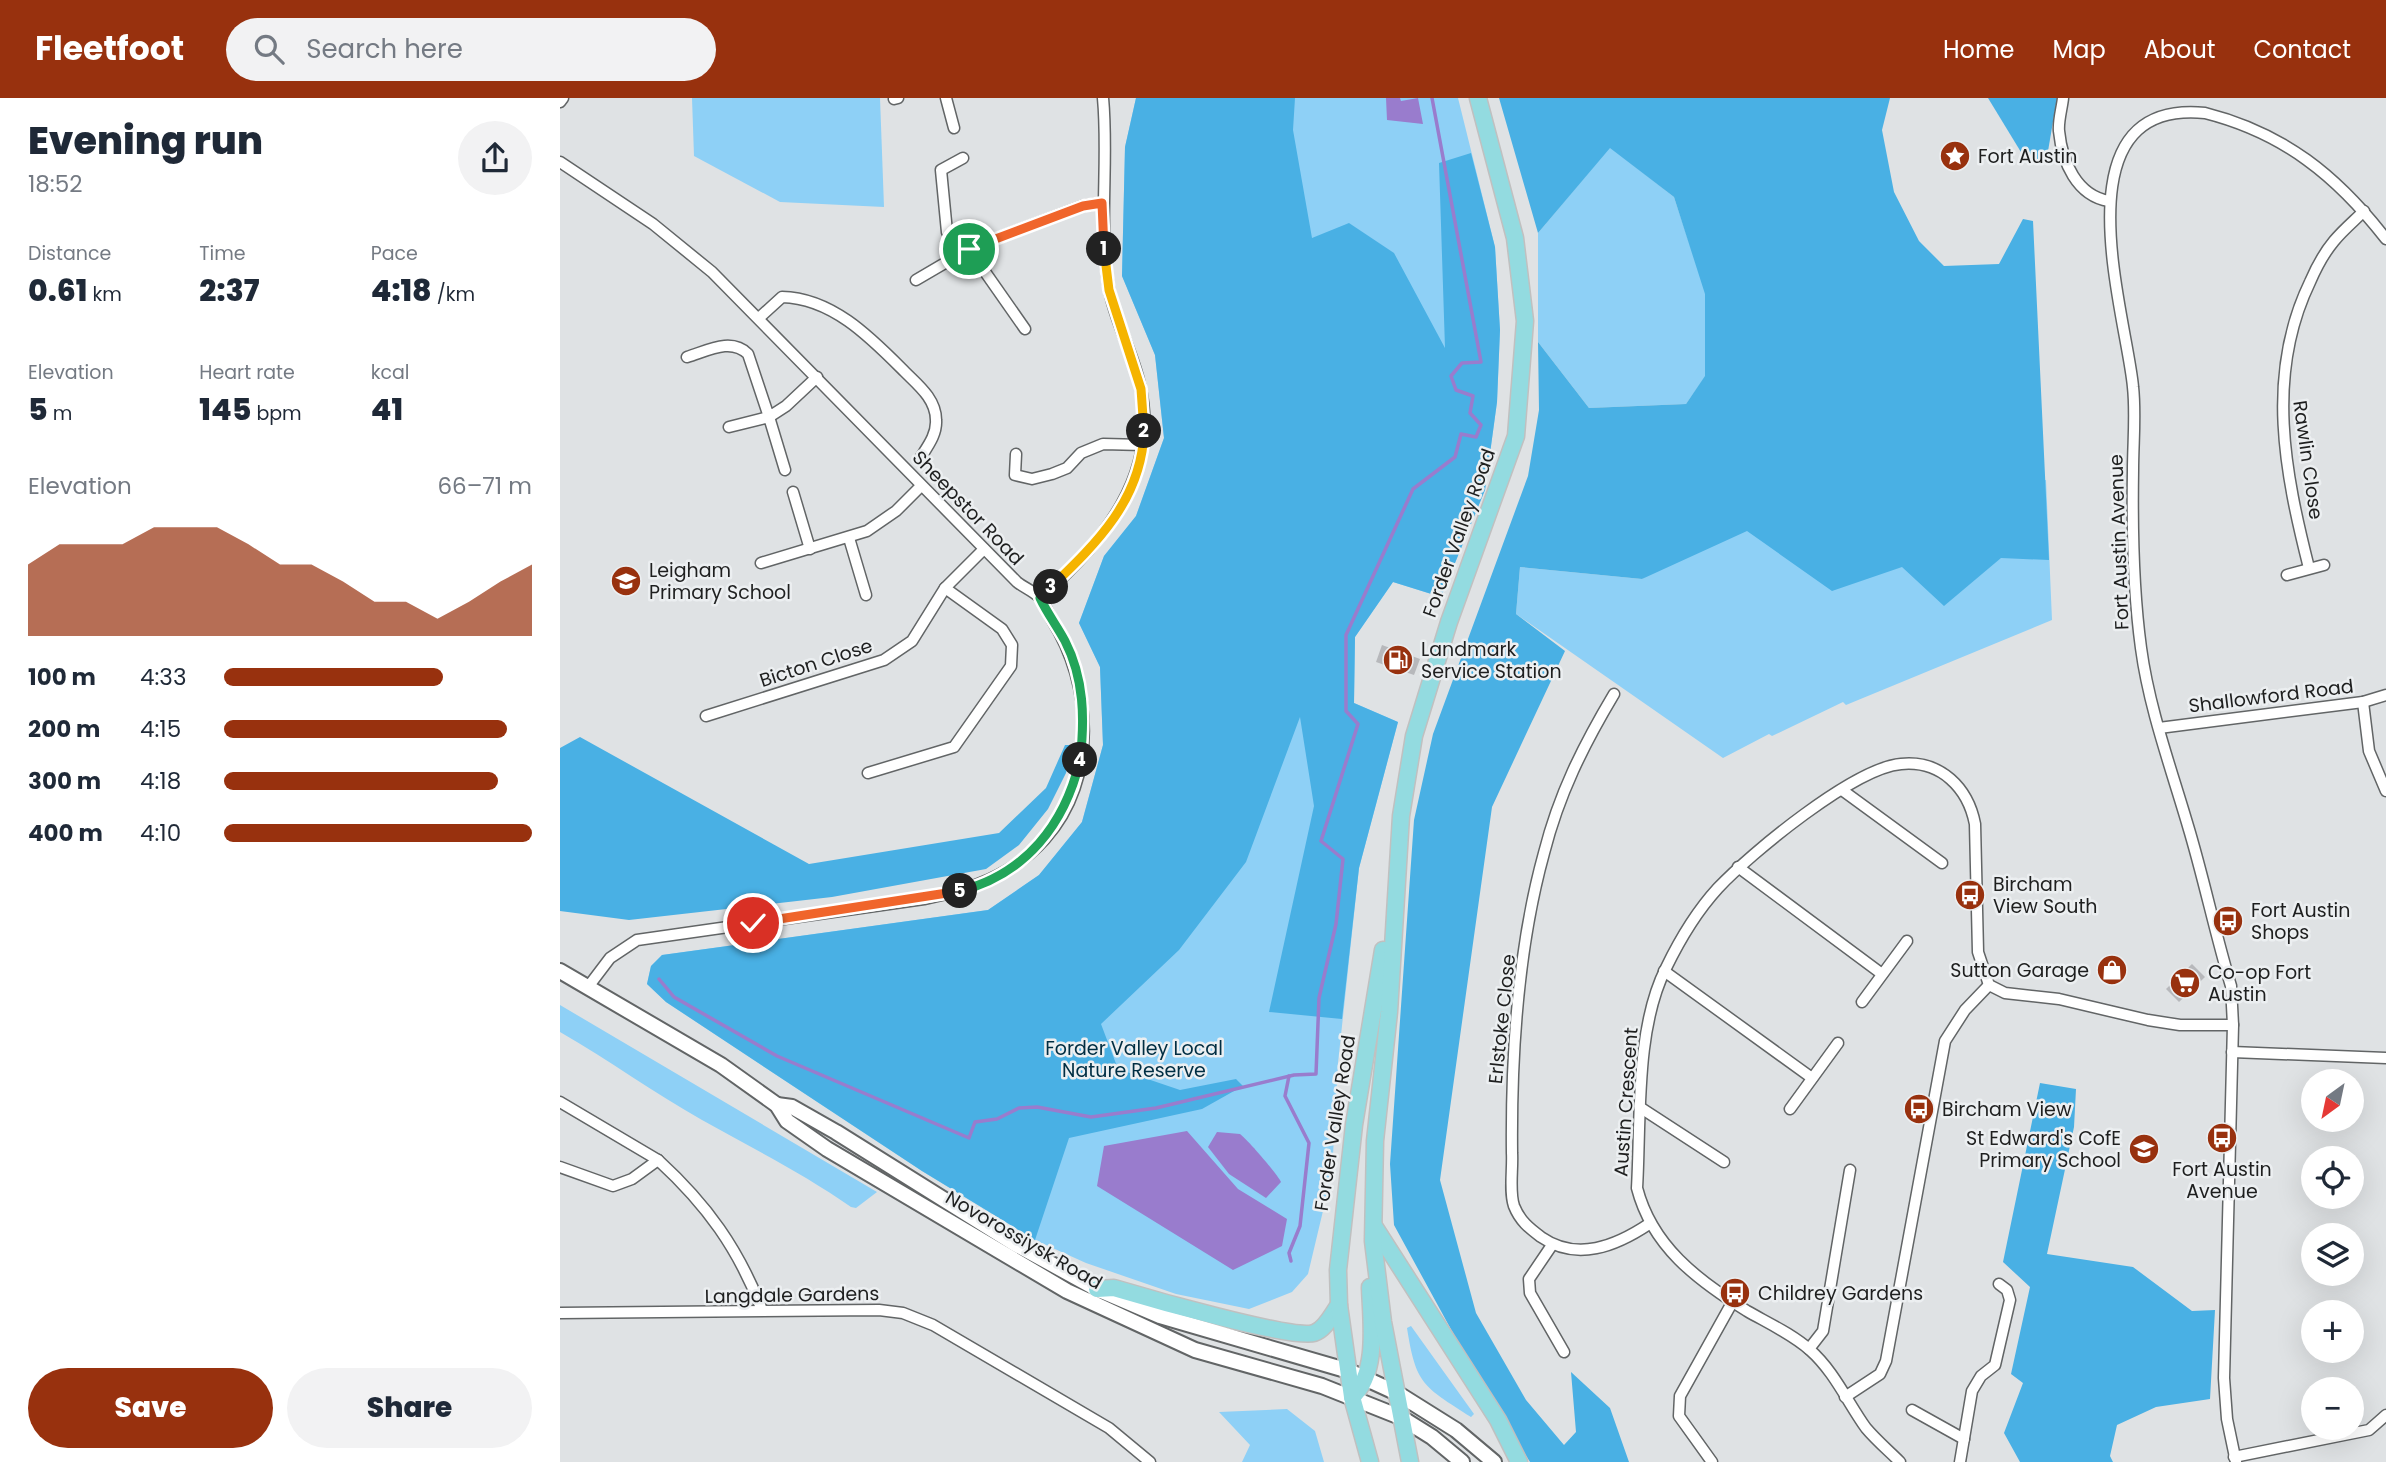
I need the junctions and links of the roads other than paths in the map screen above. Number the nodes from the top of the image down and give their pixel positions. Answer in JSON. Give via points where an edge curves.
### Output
{"nodes":[{"id":1,"x":563,"y":98,"type":"edge"},
{"id":2,"x":946,"y":98,"type":"edge"},
{"id":3,"x":1103,"y":98,"type":"edge"},
{"id":4,"x":1478,"y":98,"type":"edge"},
{"id":5,"x":2063,"y":98,"type":"edge"},
{"id":6,"x":560,"y":103,"type":"edge"},
{"id":7,"x":954,"y":128,"type":"dead end"},
{"id":8,"x":963,"y":158,"type":"dead end"},
{"id":9,"x":560,"y":162,"type":"edge"},
{"id":10,"x":2109,"y":201,"type":"junction"},
{"id":11,"x":1102,"y":203,"type":"junction"},
{"id":12,"x":2364,"y":211,"type":"junction"},
{"id":13,"x":2386,"y":239,"type":"edge"},
{"id":14,"x":969,"y":249,"type":"junction"},
{"id":15,"x":959,"y":255,"type":"junction"},
{"id":16,"x":916,"y":280,"type":"dead end"},
{"id":17,"x":760,"y":317,"type":"junction"},
{"id":18,"x":1025,"y":329,"type":"dead end"},
{"id":19,"x":687,"y":357,"type":"dead end"},
{"id":20,"x":817,"y":377,"type":"junction"},
{"id":21,"x":769,"y":417,"type":"junction"},
{"id":22,"x":729,"y":427,"type":"dead end"},
{"id":23,"x":1143,"y":445,"type":"junction"},
{"id":24,"x":1016,"y":454,"type":"dead end"},
{"id":25,"x":919,"y":460,"type":"dead end"},
{"id":26,"x":785,"y":470,"type":"dead end"},
{"id":27,"x":921,"y":486,"type":"junction"},
{"id":28,"x":793,"y":492,"type":"dead end"},
{"id":29,"x":849,"y":538,"type":"junction"},
{"id":30,"x":810,"y":549,"type":"junction"},
{"id":31,"x":984,"y":549,"type":"junction"},
{"id":32,"x":761,"y":563,"type":"dead end"},
{"id":33,"x":2324,"y":565,"type":"dead end"},
{"id":34,"x":2309,"y":568,"type":"junction"},
{"id":35,"x":2287,"y":575,"type":"dead end"},
{"id":36,"x":945,"y":588,"type":"junction"},
{"id":37,"x":866,"y":595,"type":"dead end"},
{"id":38,"x":1040,"y":598,"type":"junction"},
{"id":39,"x":1614,"y":694,"type":"dead end"},
{"id":40,"x":2386,"y":695,"type":"edge"},
{"id":41,"x":2363,"y":702,"type":"junction"},
{"id":42,"x":706,"y":716,"type":"dead end"},
{"id":43,"x":2160,"y":728,"type":"junction"},
{"id":44,"x":868,"y":773,"type":"dead end"},
{"id":45,"x":1842,"y":790,"type":"junction"},
{"id":46,"x":2386,"y":791,"type":"edge"},
{"id":47,"x":1397,"y":857,"type":"junction"},
{"id":48,"x":1942,"y":863,"type":"dead end"},
{"id":49,"x":1738,"y":867,"type":"junction"},
{"id":50,"x":1907,"y":941,"type":"dead end"},
{"id":51,"x":560,"y":971,"type":"edge"},
{"id":52,"x":1664,"y":971,"type":"junction"},
{"id":53,"x":1882,"y":974,"type":"junction"},
{"id":54,"x":1989,"y":985,"type":"junction"},
{"id":55,"x":588,"y":987,"type":"junction"},
{"id":56,"x":1862,"y":1002,"type":"dead end"},
{"id":57,"x":2233,"y":1025,"type":"junction"},
{"id":58,"x":1838,"y":1043,"type":"dead end"},
{"id":59,"x":2232,"y":1052,"type":"junction"},
{"id":60,"x":2386,"y":1058,"type":"edge"},
{"id":61,"x":1812,"y":1078,"type":"junction"},
{"id":62,"x":560,"y":1102,"type":"edge"},
{"id":63,"x":777,"y":1105,"type":"junction"},
{"id":64,"x":1642,"y":1108,"type":"junction"},
{"id":65,"x":1790,"y":1109,"type":"dead end"},
{"id":66,"x":658,"y":1160,"type":"junction"},
{"id":67,"x":1724,"y":1162,"type":"dead end"},
{"id":68,"x":560,"y":1167,"type":"edge"},
{"id":69,"x":1850,"y":1170,"type":"dead end"},
{"id":70,"x":1649,"y":1224,"type":"junction"},
{"id":71,"x":1374,"y":1233,"type":"junction"},
{"id":72,"x":1552,"y":1245,"type":"junction"},
{"id":73,"x":2000,"y":1284,"type":"dead end"},
{"id":74,"x":1097,"y":1289,"type":"junction"},
{"id":75,"x":1733,"y":1301,"type":"junction"},
{"id":76,"x":1339,"y":1305,"type":"junction"},
{"id":77,"x":762,"y":1310,"type":"junction"},
{"id":78,"x":560,"y":1313,"type":"edge"},
{"id":79,"x":1809,"y":1349,"type":"junction"},
{"id":80,"x":1564,"y":1352,"type":"dead end"},
{"id":81,"x":1349,"y":1371,"type":"junction"},
{"id":82,"x":1365,"y":1378,"type":"junction"},
{"id":83,"x":1397,"y":1393,"type":"junction"},
{"id":84,"x":1352,"y":1397,"type":"junction"},
{"id":85,"x":1845,"y":1397,"type":"junction"},
{"id":86,"x":1912,"y":1410,"type":"dead end"},
{"id":87,"x":2386,"y":1415,"type":"edge"},
{"id":88,"x":1400,"y":1417,"type":"junction"},
{"id":89,"x":1964,"y":1439,"type":"junction"},
{"id":90,"x":2235,"y":1459,"type":"edge"},
{"id":91,"x":1150,"y":1462,"type":"edge"},
{"id":92,"x":1370,"y":1462,"type":"edge"},
{"id":93,"x":1410,"y":1462,"type":"edge"},
{"id":94,"x":1462,"y":1462,"type":"edge"},
{"id":95,"x":1494,"y":1462,"type":"edge"},
{"id":96,"x":1518,"y":1462,"type":"edge"},
{"id":97,"x":1712,"y":1462,"type":"edge"},
{"id":98,"x":1900,"y":1462,"type":"edge"},
{"id":99,"x":1960,"y":1462,"type":"edge"}],
"edges":[{"from":1,"to":6,"type":"street"},
{"from":2,"to":7,"type":"street"},
{"from":3,"to":11,"type":"street"},
{"from":4,"to":47,"type":"main road","name":"Forder Valley Road","via":[[1515,238],[1523,290],[1516,436],[1449,622],[1414,736]]},
{"from":5,"to":10,"type":"street","via":[[2059,130],[2067,162],[2081,189],[2093,198]]},
{"from":8,"to":15,"type":"street","via":[[941,170],[947,232]]},
{"from":9,"to":17,"type":"street","name":"Sheepstor Road","via":[[653,225]]},
{"from":10,"to":12,"type":"street","name":"Fort Austin Avenue","via":[[2113,170],[2135,124],[2152,112],[2178,109],[2206,114],[2299,152]]},
{"from":10,"to":43,"type":"street","name":"Fort Austin Avenue","via":[[2110,257],[2134,388],[2134,591],[2141,652]]},
{"from":11,"to":14,"type":"street"},
{"from":11,"to":23,"type":"street","via":[[1109,290],[1141,389]]},
{"from":12,"to":13,"type":"street","name":"Fort Austin Avenue"},
{"from":12,"to":34,"type":"street","name":"Rawlin Close","via":[[2333,242],[2318,266],[2295,313],[2286,349],[2282,423]]},
{"from":14,"to":15,"type":"street"},
{"from":14,"to":18,"type":"street"},
{"from":15,"to":16,"type":"street"},
{"from":17,"to":20,"type":"street","name":"Sheepstor Road"},
{"from":17,"to":25,"type":"street","via":[[782,297],[792,297],[822,307],[866,333],[930,397],[937,419]]},
{"from":19,"to":21,"type":"street","via":[[733,344],[742,348]]},
{"from":20,"to":21,"type":"street"},
{"from":20,"to":27,"type":"street","name":"Sheepstor Road"},
{"from":21,"to":22,"type":"street"},
{"from":21,"to":26,"type":"street"},
{"from":23,"to":24,"type":"street","via":[[1103,444],[1082,453],[1067,468],[1032,479],[1015,475]]},
{"from":23,"to":38,"type":"street","via":[[1138,474],[1119,512],[1090,549]]},
{"from":27,"to":29,"type":"street","via":[[878,525]]},
{"from":27,"to":31,"type":"street","name":"Sheepstor Road"},
{"from":28,"to":30,"type":"street"},
{"from":29,"to":30,"type":"street"},
{"from":29,"to":37,"type":"street"},
{"from":30,"to":32,"type":"street"},
{"from":31,"to":36,"type":"street","name":"Bicton Close"},
{"from":31,"to":38,"type":"street","name":"Sheepstor Road"},
{"from":33,"to":34,"type":"street"},
{"from":34,"to":35,"type":"street"},
{"from":36,"to":42,"type":"street","name":"Bicton Close","via":[[912,641],[884,660]]},
{"from":36,"to":44,"type":"street","via":[[1003,629],[1012,645],[1011,666],[954,747]]},
{"from":38,"to":55,"type":"street","name":"Sheepstor Road","via":[[1075,666],[1083,735],[1080,762],[1063,813],[1029,854],[986,881],[956,892],[637,940],[610,958]]},
{"from":39,"to":72,"type":"street","name":"Erlstoke Close","via":[[1574,762],[1558,806],[1543,855],[1520,991],[1511,1091],[1513,1204],[1525,1226]]},
{"from":40,"to":41,"type":"street","name":"Shallowford Road"},
{"from":41,"to":43,"type":"street","name":"Shallowford Road"},
{"from":41,"to":46,"type":"street","via":[[2369,751]]},
{"from":43,"to":57,"type":"street","name":"Fort Austin Avenue","via":[[2231,986]]},
{"from":45,"to":48,"type":"street"},
{"from":45,"to":49,"type":"street","name":"Austin Crescent","via":[[1780,831]]},
{"from":45,"to":54,"type":"street","name":"Austin Crescent","via":[[1900,764],[1934,768],[1965,793],[1975,824],[1979,963]]},
{"from":47,"to":71,"type":"main road","name":"Forder Valley Road","via":[[1389,1012],[1375,1141]]},
{"from":47,"to":76,"type":"main road","name":"Forder Valley Road","via":[[1343,1200]]},
{"from":49,"to":52,"type":"street","name":"Austin Crescent","via":[[1694,918]]},
{"from":49,"to":53,"type":"street"},
{"from":50,"to":53,"type":"street"},
{"from":51,"to":55,"type":"main road","name":"Novorossiysk Road"},
{"from":52,"to":61,"type":"street"},
{"from":52,"to":64,"type":"street","name":"Austin Crescent","via":[[1647,1030]]},
{"from":53,"to":56,"type":"street"},
{"from":54,"to":57,"type":"street","via":[[2004,993],[2059,999],[2169,1024]]},
{"from":54,"to":85,"type":"street","via":[[1945,1041],[1886,1361],[1880,1374]]},
{"from":55,"to":63,"type":"main road","name":"Novorossiysk Road","via":[[720,1065]]},
{"from":57,"to":59,"type":"street","name":"Fort Austin Avenue"},
{"from":58,"to":61,"type":"street"},
{"from":59,"to":60,"type":"street"},
{"from":59,"to":90,"type":"street","name":"Fort Austin Avenue","via":[[2224,1378]]},
{"from":61,"to":65,"type":"street"},
{"from":62,"to":66,"type":"street"},
{"from":63,"to":74,"type":"main road","name":"Novorossiysk Road","via":[[792,1107],[836,1132],[1015,1244]]},
{"from":63,"to":84,"type":"main road","name":"Novorossiysk Road","via":[[787,1121],[827,1149],[1067,1291],[1195,1350]]},
{"from":64,"to":67,"type":"street"},
{"from":64,"to":70,"type":"street","name":"Austin Crescent","via":[[1637,1188]]},
{"from":66,"to":68,"type":"street","via":[[614,1186]]},
{"from":66,"to":77,"type":"street","via":[[715,1218]]},
{"from":69,"to":79,"type":"street","via":[[1823,1331]]},
{"from":70,"to":72,"type":"street","name":"Erlstoke Close","via":[[1628,1238],[1591,1250]]},
{"from":70,"to":75,"type":"street","name":"Austin Crescent","via":[[1665,1247]]},
{"from":71,"to":82,"type":"main road","via":[[1367,1260],[1371,1333]]},
{"from":71,"to":83,"type":"main road","name":"Forder Valley Road"},
{"from":71,"to":96,"type":"main road","via":[[1498,1420]]},
{"from":72,"to":80,"type":"street","via":[[1529,1279],[1530,1293]]},
{"from":73,"to":89,"type":"street","via":[[2010,1300],[1995,1365],[1972,1391]]},
{"from":74,"to":76,"type":"main road","via":[[1114,1288],[1261,1327],[1313,1334]]},
{"from":74,"to":81,"type":"main road","name":"Novorossiysk Road","via":[[1160,1316]]},
{"from":75,"to":79,"type":"street","name":"Austin Crescent"},
{"from":75,"to":97,"type":"street","via":[[1678,1407],[1679,1416]]},
{"from":76,"to":81,"type":"main road","name":"Forder Valley Road"},
{"from":77,"to":78,"type":"street","name":"Langdale Gardens"},
{"from":77,"to":91,"type":"street","name":"Langdale Gardens","via":[[903,1313],[933,1325],[1109,1428]]},
{"from":79,"to":85,"type":"street","name":"Austin Crescent"},
{"from":81,"to":82,"type":"main road","name":"Novorossiysk Road"},
{"from":81,"to":84,"type":"main road","name":"Forder Valley Road"},
{"from":82,"to":83,"type":"main road","name":"Novorossiysk Road"},
{"from":82,"to":84,"type":"main road"},
{"from":83,"to":88,"type":"main road","name":"Forder Valley Road"},
{"from":83,"to":95,"type":"main road","via":[[1456,1430]]},
{"from":84,"to":88,"type":"main road","name":"Novorossiysk Road"},
{"from":84,"to":92,"type":"main road","name":"Forder Valley Road"},
{"from":85,"to":98,"type":"street","name":"Austin Crescent","via":[[1868,1430]]},
{"from":86,"to":89,"type":"street"},
{"from":87,"to":90,"type":"street","via":[[2369,1430]]},
{"from":88,"to":93,"type":"main road","name":"Forder Valley Road"},
{"from":88,"to":94,"type":"main road"},
{"from":89,"to":99,"type":"street"}]}
